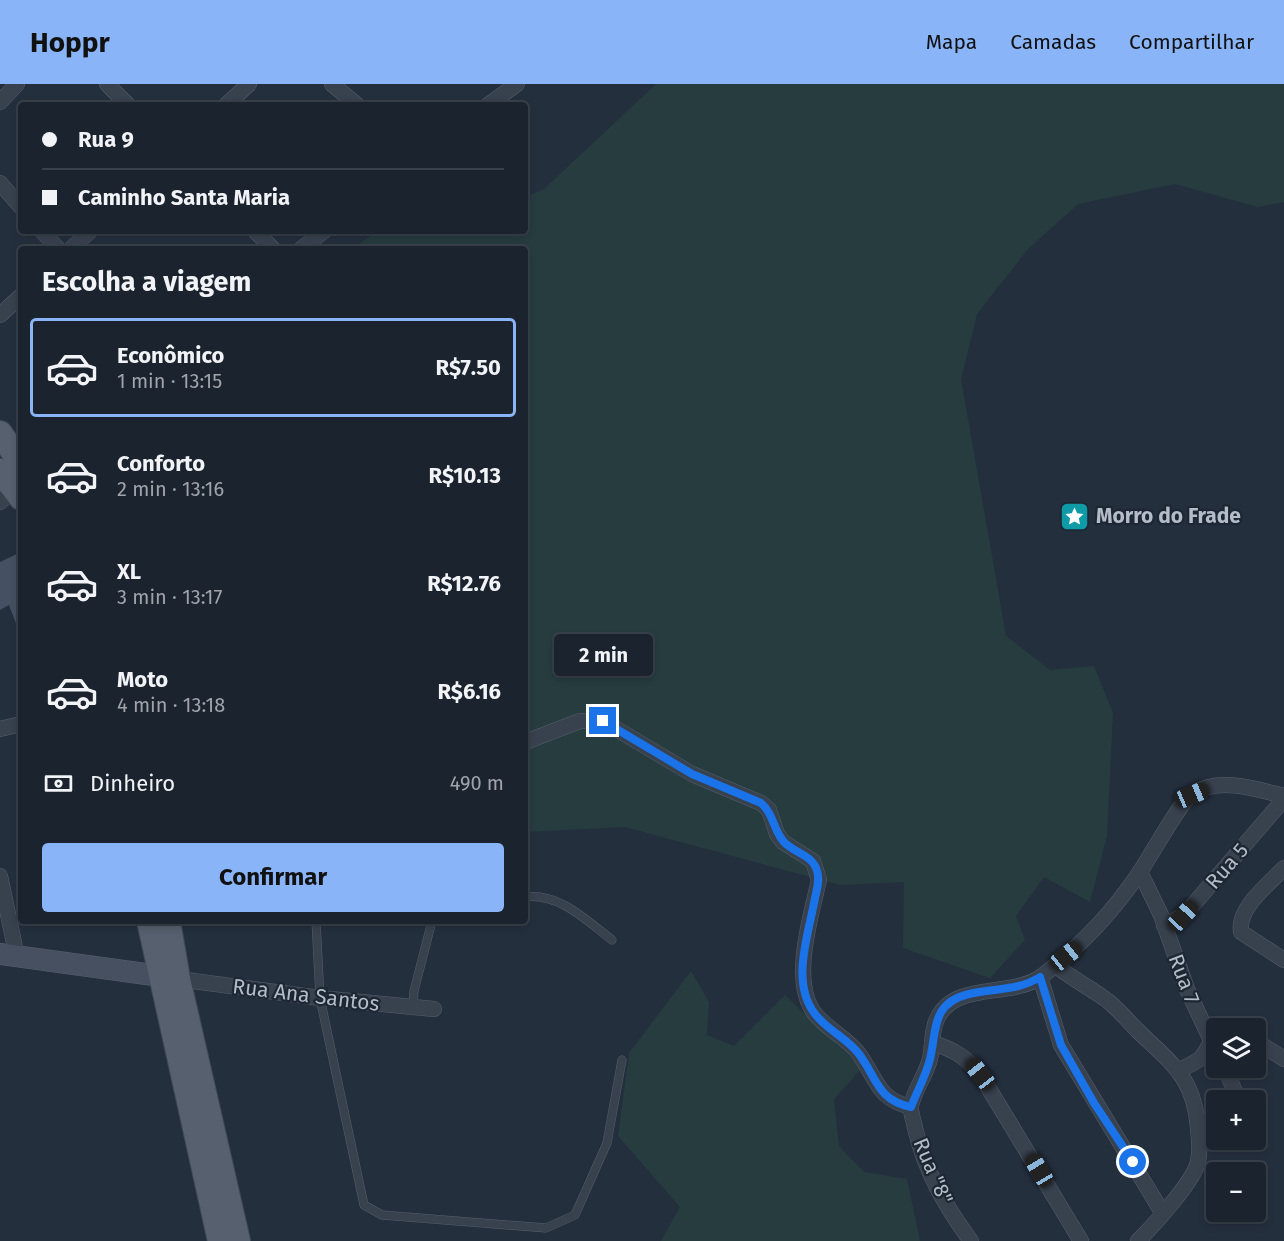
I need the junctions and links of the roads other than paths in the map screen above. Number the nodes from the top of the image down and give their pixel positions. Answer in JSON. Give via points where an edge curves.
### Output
{"nodes":[{"id":1,"x":17,"y":84,"type":"edge"},
{"id":2,"x":107,"y":84,"type":"edge"},
{"id":3,"x":249,"y":84,"type":"edge"},
{"id":4,"x":332,"y":84,"type":"edge"},
{"id":5,"x":517,"y":84,"type":"edge"},
{"id":6,"x":0,"y":102,"type":"edge"},
{"id":7,"x":125,"y":102,"type":"edge"},
{"id":8,"x":229,"y":102,"type":"edge"},
{"id":9,"x":353,"y":102,"type":"edge"},
{"id":10,"x":492,"y":102,"type":"edge"},
{"id":11,"x":0,"y":183,"type":"edge"},
{"id":12,"x":18,"y":204,"type":"edge"},
{"id":13,"x":45,"y":234,"type":"edge"},
{"id":14,"x":87,"y":234,"type":"edge"},
{"id":15,"x":258,"y":234,"type":"edge"},
{"id":16,"x":320,"y":234,"type":"edge"},
{"id":17,"x":55,"y":246,"type":"edge"},
{"id":18,"x":73,"y":246,"type":"edge"},
{"id":19,"x":270,"y":246,"type":"edge"},
{"id":20,"x":306,"y":246,"type":"edge"},
{"id":21,"x":18,"y":299,"type":"edge"},
{"id":22,"x":0,"y":315,"type":"edge"},
{"id":23,"x":0,"y":433,"type":"edge"},
{"id":24,"x":18,"y":459,"type":"edge"},
{"id":25,"x":18,"y":725,"type":"edge"},
{"id":26,"x":0,"y":729,"type":"edge"},
{"id":27,"x":528,"y":741,"type":"edge"},
{"id":28,"x":1284,"y":797,"type":"edge"},
{"id":29,"x":1284,"y":868,"type":"edge"},
{"id":30,"x":1140,"y":872,"type":"junction"},
{"id":31,"x":0,"y":876,"type":"edge"},
{"id":32,"x":528,"y":897,"type":"edge"},
{"id":33,"x":150,"y":924,"type":"edge"},
{"id":34,"x":168,"y":924,"type":"edge"},
{"id":35,"x":316,"y":924,"type":"edge"},
{"id":36,"x":431,"y":924,"type":"edge"},
{"id":37,"x":1164,"y":925,"type":"junction"},
{"id":38,"x":612,"y":940,"type":"dead end"},
{"id":39,"x":8,"y":956,"type":"edge"},
{"id":40,"x":1061,"y":960,"type":"junction"},
{"id":41,"x":1284,"y":960,"type":"edge"},
{"id":42,"x":169,"y":977,"type":"junction"},
{"id":43,"x":1040,"y":977,"type":"junction"},
{"id":44,"x":320,"y":998,"type":"junction"},
{"id":45,"x":412,"y":1007,"type":"junction"},
{"id":46,"x":434,"y":1009,"type":"dead end"},
{"id":47,"x":1206,"y":1021,"type":"edge"},
{"id":48,"x":932,"y":1043,"type":"junction"},
{"id":49,"x":1266,"y":1047,"type":"edge"},
{"id":50,"x":1206,"y":1052,"type":"edge"},
{"id":51,"x":1284,"y":1059,"type":"edge"},
{"id":52,"x":622,"y":1060,"type":"dead end"},
{"id":53,"x":1179,"y":1070,"type":"junction"},
{"id":54,"x":911,"y":1107,"type":"junction"},
{"id":55,"x":1162,"y":1212,"type":"junction"},
{"id":56,"x":220,"y":1241,"type":"edge"},
{"id":57,"x":238,"y":1241,"type":"edge"},
{"id":58,"x":971,"y":1241,"type":"edge"},
{"id":59,"x":1080,"y":1241,"type":"edge"},
{"id":60,"x":1138,"y":1241,"type":"edge"}],
"edges":[{"from":1,"to":6,"type":"street"},
{"from":2,"to":7,"type":"street"},
{"from":3,"to":8,"type":"street"},
{"from":4,"to":9,"type":"street"},
{"from":5,"to":10,"type":"street"},
{"from":11,"to":12,"type":"street"},
{"from":13,"to":17,"type":"street"},
{"from":14,"to":18,"type":"street"},
{"from":15,"to":19,"type":"street"},
{"from":16,"to":20,"type":"street"},
{"from":21,"to":22,"type":"street"},
{"from":23,"to":24,"type":"main road"},
{"from":25,"to":26,"type":"street"},
{"from":27,"to":54,"type":"street","via":[[580,721],[603,721],[692,774],[744,794],[769,810],[777,834],[813,861],[819,879],[803,968],[805,989],[814,1013],[858,1053],[890,1101]]},
{"from":28,"to":30,"type":"street","via":[[1225,785],[1192,795]]},
{"from":28,"to":37,"type":"street","name":"Rua 5","via":[[1183,916]]},
{"from":29,"to":41,"type":"street","via":[[1243,914],[1240,925],[1241,932],[1250,940]]},
{"from":30,"to":37,"type":"street","name":"Rua 7"},
{"from":30,"to":40,"type":"street","via":[[1079,946]]},
{"from":31,"to":39,"type":"street"},
{"from":32,"to":38,"type":"lane","via":[[540,895],[567,905]]},
{"from":33,"to":42,"type":"main road"},
{"from":34,"to":42,"type":"main road"},
{"from":35,"to":44,"type":"lane"},
{"from":36,"to":45,"type":"lane"},
{"from":37,"to":47,"type":"street","name":"Rua 7","via":[[1187,989]]},
{"from":39,"to":42,"type":"main road"},
{"from":40,"to":43,"type":"street"},
{"from":40,"to":53,"type":"street","via":[[1074,980],[1109,1002]]},
{"from":42,"to":44,"type":"street","name":"Rua Ana Santos"},
{"from":42,"to":56,"type":"main road"},
{"from":42,"to":57,"type":"main road"},
{"from":43,"to":48,"type":"street","via":[[1030,984],[954,1000],[942,1009]]},
{"from":43,"to":55,"type":"street","via":[[1061,1045]]},
{"from":44,"to":45,"type":"street","name":"Rua Ana Santos"},
{"from":44,"to":52,"type":"lane","via":[[364,1205],[382,1215],[546,1228],[575,1215],[607,1143]]},
{"from":45,"to":46,"type":"street","name":"Rua Ana Santos"},
{"from":48,"to":54,"type":"street","via":[[930,1059]]},
{"from":48,"to":59,"type":"street","via":[[961,1055],[980,1074]]},
{"from":49,"to":51,"type":"street"},
{"from":50,"to":53,"type":"street","via":[[1201,1059]]},
{"from":53,"to":55,"type":"street","via":[[1193,1100],[1200,1148],[1190,1180]]},
{"from":54,"to":58,"type":"street","name":"Rua \"8\"","via":[[932,1178]]},
{"from":55,"to":60,"type":"street"}]}
